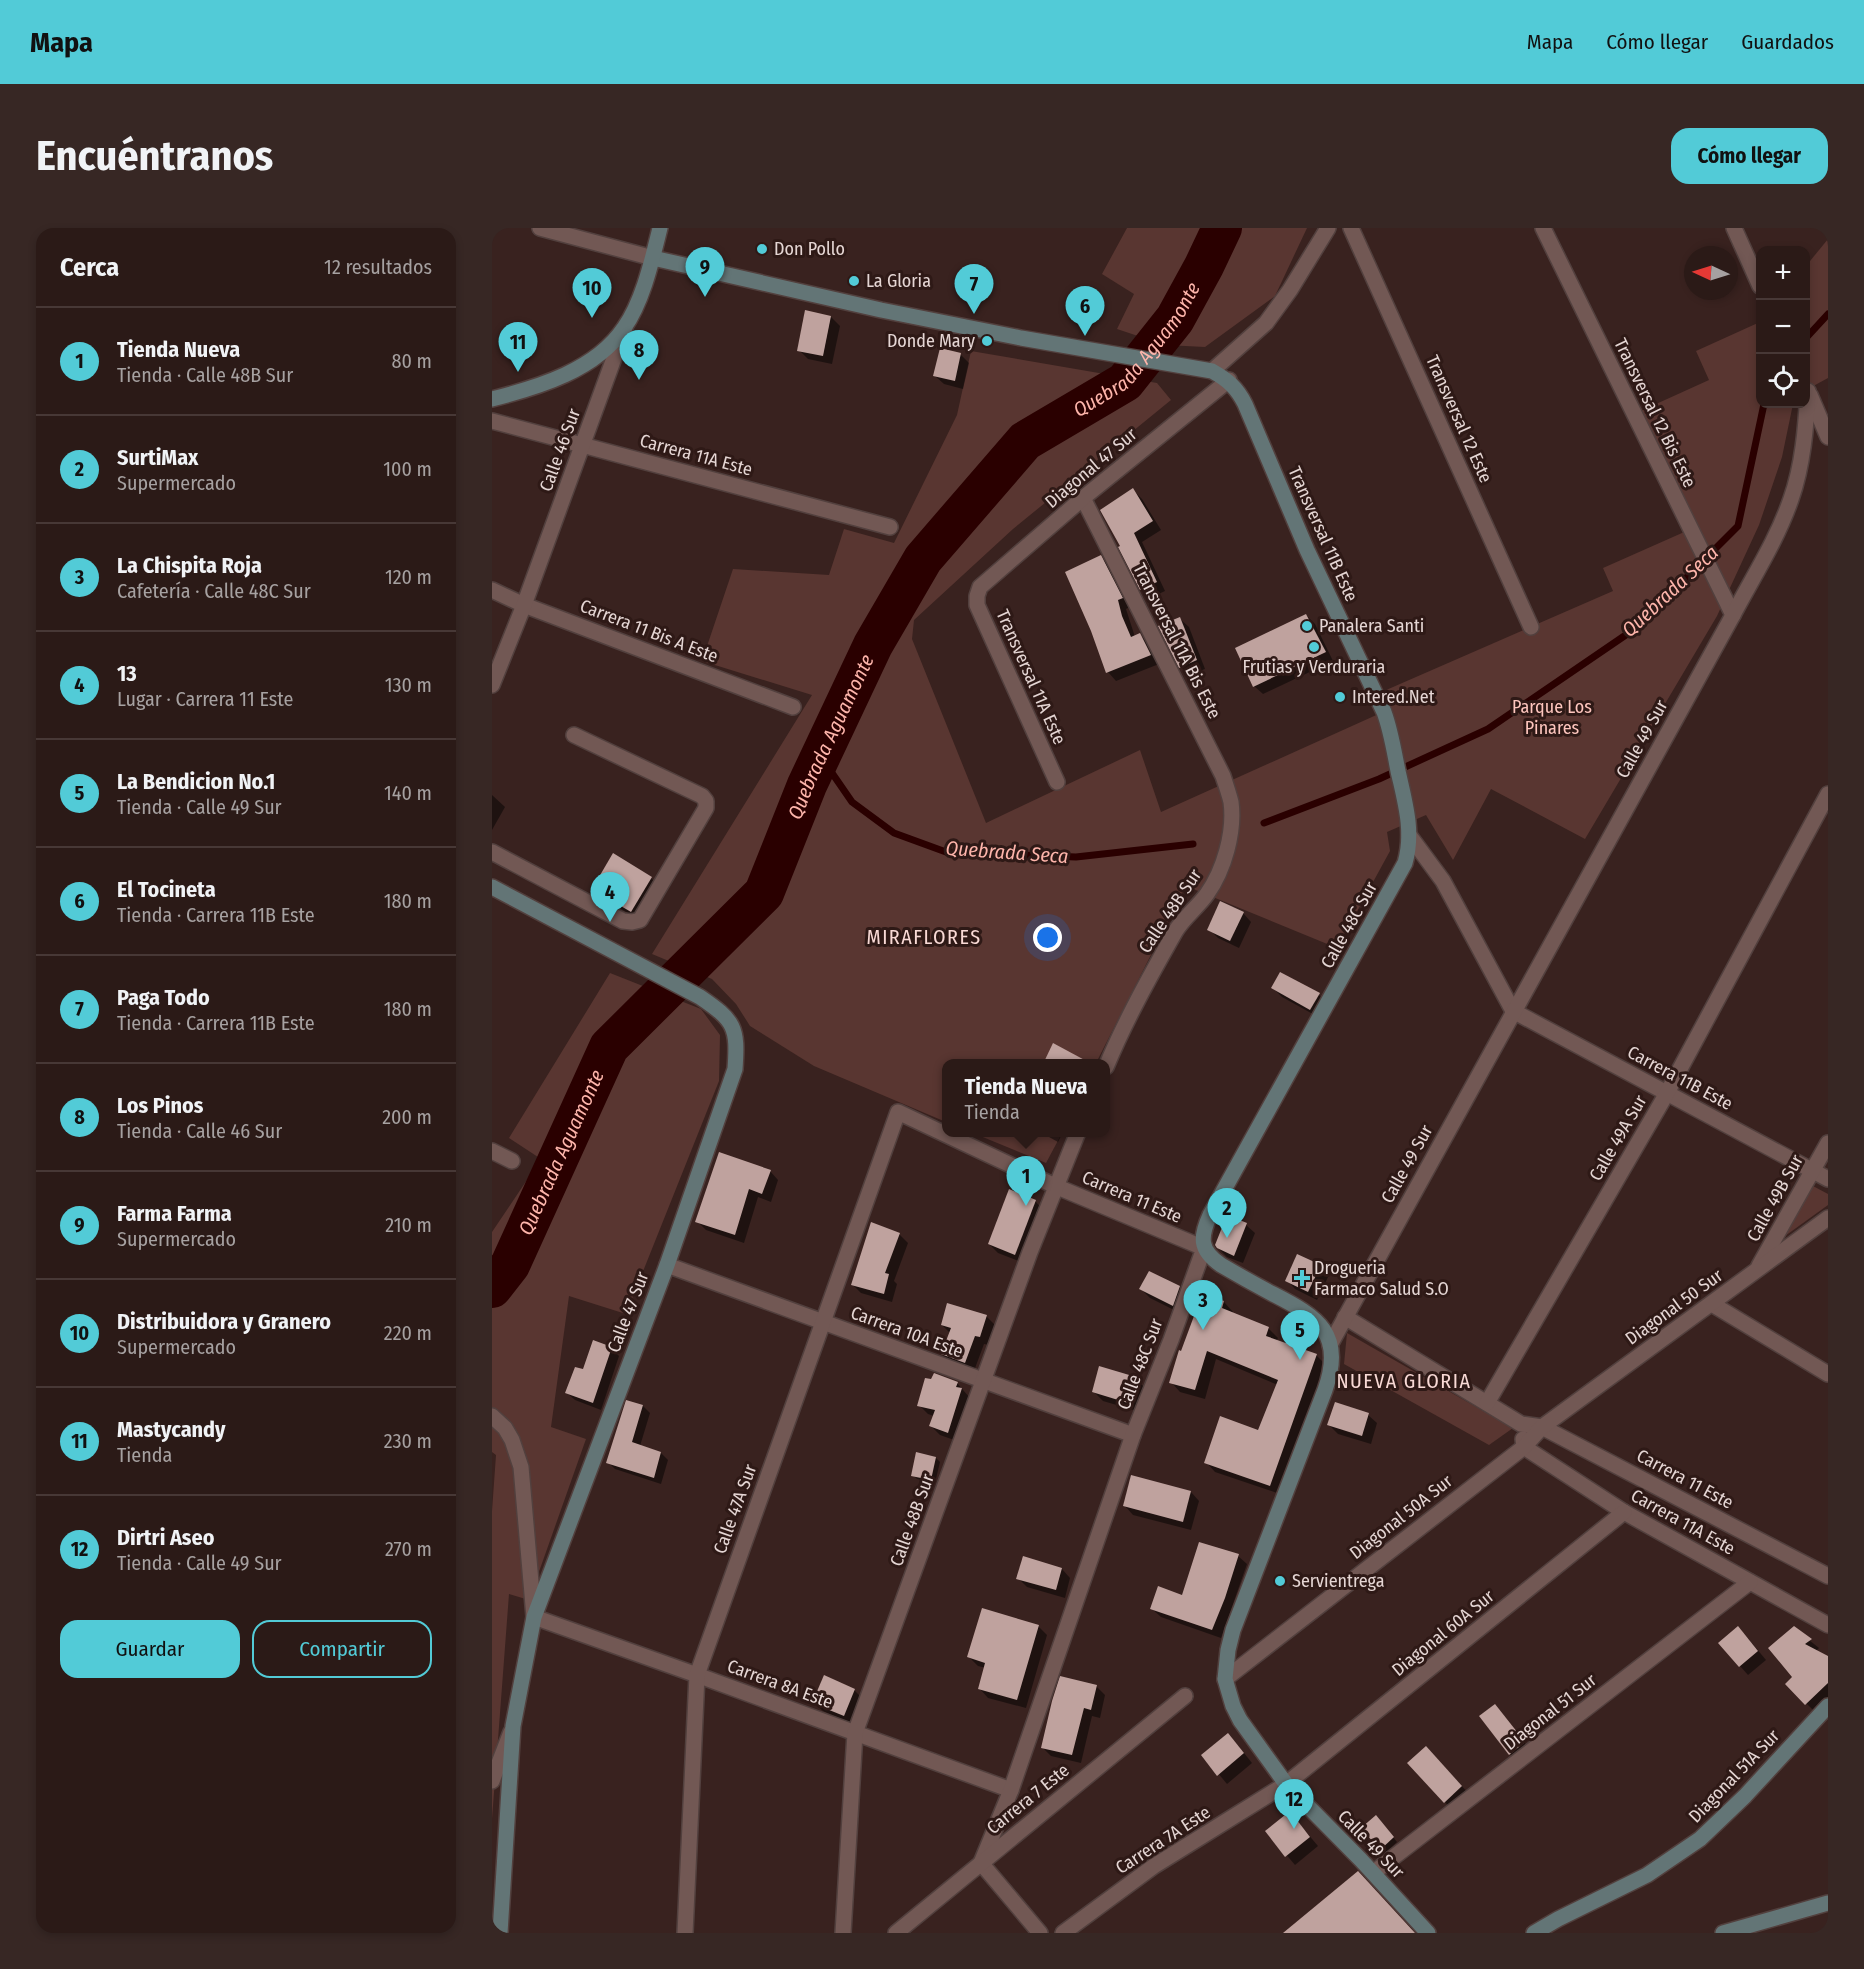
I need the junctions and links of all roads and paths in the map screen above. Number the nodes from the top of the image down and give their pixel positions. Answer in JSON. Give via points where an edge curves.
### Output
{"nodes":[{"id":1,"x":540,"y":228,"type":"edge"},
{"id":2,"x":660,"y":228,"type":"edge"},
{"id":3,"x":1328,"y":228,"type":"edge"},
{"id":4,"x":1351,"y":228,"type":"edge"},
{"id":5,"x":1543,"y":228,"type":"edge"},
{"id":6,"x":1734,"y":228,"type":"edge"},
{"id":7,"x":653,"y":258,"type":"junction"},
{"id":8,"x":1756,"y":275,"type":"edge"},
{"id":9,"x":626,"y":325,"type":"junction"},
{"id":10,"x":1212,"y":371,"type":"junction"},
{"id":11,"x":1229,"y":380,"type":"junction"},
{"id":12,"x":1810,"y":395,"type":"edge"},
{"id":13,"x":492,"y":399,"type":"edge"},
{"id":14,"x":1806,"y":408,"type":"edge"},
{"id":15,"x":492,"y":421,"type":"edge"},
{"id":16,"x":1828,"y":437,"type":"edge"},
{"id":17,"x":583,"y":445,"type":"junction"},
{"id":18,"x":1083,"y":498,"type":"junction"},
{"id":19,"x":890,"y":527,"type":"dead end"},
{"id":20,"x":980,"y":587,"type":"joint"},
{"id":21,"x":492,"y":590,"type":"edge"},
{"id":22,"x":524,"y":605,"type":"junction"},
{"id":23,"x":1734,"y":615,"type":"junction"},
{"id":24,"x":1531,"y":627,"type":"dead end"},
{"id":25,"x":492,"y":685,"type":"edge"},
{"id":26,"x":793,"y":707,"type":"dead end"},
{"id":27,"x":574,"y":735,"type":"dead end"},
{"id":28,"x":1056,"y":782,"type":"dead end"},
{"id":29,"x":1828,"y":794,"type":"edge"},
{"id":30,"x":1231,"y":803,"type":"joint"},
{"id":31,"x":1407,"y":816,"type":"joint"},
{"id":32,"x":1409,"y":835,"type":"junction"},
{"id":33,"x":492,"y":852,"type":"edge"},
{"id":34,"x":492,"y":887,"type":"edge"},
{"id":35,"x":1513,"y":1011,"type":"junction"},
{"id":36,"x":1109,"y":1059,"type":"edge"},
{"id":37,"x":1667,"y":1093,"type":"junction"},
{"id":38,"x":898,"y":1112,"type":"joint"},
{"id":39,"x":942,"y":1133,"type":"edge"},
{"id":40,"x":951,"y":1137,"type":"edge"},
{"id":41,"x":1075,"y":1137,"type":"edge"},
{"id":42,"x":1828,"y":1143,"type":"edge"},
{"id":43,"x":492,"y":1151,"type":"edge"},
{"id":44,"x":512,"y":1161,"type":"dead end"},
{"id":45,"x":1812,"y":1171,"type":"junction"},
{"id":46,"x":1828,"y":1179,"type":"edge"},
{"id":47,"x":1055,"y":1186,"type":"junction"},
{"id":48,"x":1828,"y":1218,"type":"edge"},
{"id":49,"x":1204,"y":1248,"type":"junction"},
{"id":50,"x":667,"y":1265,"type":"junction"},
{"id":51,"x":1756,"y":1272,"type":"junction"},
{"id":52,"x":1712,"y":1304,"type":"junction"},
{"id":53,"x":1345,"y":1317,"type":"junction"},
{"id":54,"x":822,"y":1322,"type":"junction"},
{"id":55,"x":1330,"y":1345,"type":"junction"},
{"id":56,"x":1828,"y":1374,"type":"edge"},
{"id":57,"x":984,"y":1380,"type":"junction"},
{"id":58,"x":1487,"y":1402,"type":"junction"},
{"id":59,"x":492,"y":1416,"type":"edge"},
{"id":60,"x":1521,"y":1424,"type":"junction"},
{"id":61,"x":1542,"y":1427,"type":"junction"},
{"id":62,"x":1133,"y":1435,"type":"junction"},
{"id":63,"x":1524,"y":1447,"type":"junction"},
{"id":64,"x":1624,"y":1512,"type":"junction"},
{"id":65,"x":1828,"y":1576,"type":"edge"},
{"id":66,"x":1750,"y":1582,"type":"junction"},
{"id":67,"x":534,"y":1617,"type":"junction"},
{"id":68,"x":1828,"y":1625,"type":"edge"},
{"id":69,"x":697,"y":1675,"type":"junction"},
{"id":70,"x":1225,"y":1679,"type":"junction"},
{"id":71,"x":1185,"y":1696,"type":"dead end"},
{"id":72,"x":1828,"y":1706,"type":"edge"},
{"id":73,"x":513,"y":1726,"type":"junction"},
{"id":74,"x":855,"y":1732,"type":"junction"},
{"id":75,"x":492,"y":1780,"type":"edge"},
{"id":76,"x":1286,"y":1784,"type":"junction"},
{"id":77,"x":1011,"y":1790,"type":"junction"},
{"id":78,"x":981,"y":1863,"type":"junction"},
{"id":79,"x":1373,"y":1873,"type":"junction"},
{"id":80,"x":1828,"y":1903,"type":"edge"},
{"id":81,"x":500,"y":1933,"type":"edge"},
{"id":82,"x":685,"y":1933,"type":"edge"},
{"id":83,"x":843,"y":1933,"type":"edge"},
{"id":84,"x":896,"y":1933,"type":"edge"},
{"id":85,"x":1040,"y":1933,"type":"edge"},
{"id":86,"x":1063,"y":1933,"type":"edge"},
{"id":87,"x":1428,"y":1933,"type":"edge"},
{"id":88,"x":1534,"y":1933,"type":"edge"},
{"id":89,"x":1723,"y":1933,"type":"edge"}],
"edges":[{"from":1,"to":7,"type":"street"},
{"from":2,"to":7,"type":"street","name":"Calle 46 Sur"},
{"from":3,"to":10,"type":"street","via":[[1266,323]]},
{"from":4,"to":24,"type":"street","name":"Transversal 12 Este"},
{"from":5,"to":23,"type":"street","name":"Transversal 12 Bis Este"},
{"from":6,"to":8,"type":"street"},
{"from":7,"to":9,"type":"street","name":"Calle 46 Sur"},
{"from":7,"to":10,"type":"street","name":"Transversal 11B Este","via":[[881,310]]},
{"from":9,"to":13,"type":"street","via":[[613,342],[582,365]]},
{"from":9,"to":17,"type":"street","name":"Calle 46 Sur"},
{"from":10,"to":11,"type":"street","name":"Transversal 11B Este"},
{"from":11,"to":18,"type":"street","name":"Diagonal 47 Sur"},
{"from":11,"to":31,"type":"street","name":"Transversal 11B Este","via":[[1245,404],[1307,550],[1377,694],[1389,727]]},
{"from":12,"to":16,"type":"street"},
{"from":14,"to":23,"type":"street","name":"Calle 49 Sur","via":[[1804,442],[1791,499]]},
{"from":15,"to":17,"type":"street","name":"Carrera 11A Este"},
{"from":17,"to":19,"type":"street","name":"Carrera 11A Este"},
{"from":17,"to":22,"type":"street","name":"Calle 46 Sur"},
{"from":18,"to":20,"type":"street","name":"Diagonal 47 Sur"},
{"from":18,"to":30,"type":"street","name":"Transversal 11A Bis Este","via":[[1223,776]]},
{"from":20,"to":28,"type":"street","name":"Transversal 11A Este","via":[[977,605]]},
{"from":21,"to":22,"type":"street","name":"Carrera 11 Bis A Este"},
{"from":22,"to":25,"type":"street","name":"Calle 46 Sur"},
{"from":22,"to":26,"type":"street","name":"Carrera 11 Bis A Este"},
{"from":23,"to":35,"type":"street","name":"Calle 49 Sur"},
{"from":27,"to":33,"type":"street","via":[[706,801],[706,808],[640,920],[623,921]]},
{"from":29,"to":37,"type":"street","name":"Calle 49A Sur"},
{"from":30,"to":36,"type":"street","name":"Calle 48B Sur","via":[[1228,841],[1216,877],[1207,894],[1179,926]]},
{"from":31,"to":32,"type":"street","name":"Calle 48C Sur"},
{"from":32,"to":35,"type":"street","via":[[1443,881]]},
{"from":32,"to":49,"type":"street","name":"Calle 48C Sur","via":[[1405,863],[1210,1215]]},
{"from":34,"to":50,"type":"street","name":"Calle 47 Sur","via":[[700,997],[727,1019],[736,1032],[735,1069]]},
{"from":35,"to":37,"type":"street","name":"Carrera 11B Este"},
{"from":35,"to":53,"type":"street","name":"Calle 49 Sur"},
{"from":37,"to":45,"type":"street","name":"Carrera 11B Este"},
{"from":37,"to":58,"type":"street","name":"Calle 49A Sur"},
{"from":38,"to":39,"type":"street","name":"Carrera 11 Este"},
{"from":38,"to":54,"type":"street","name":"Calle 47A Sur"},
{"from":40,"to":47,"type":"street","name":"Carrera 11 Este"},
{"from":41,"to":47,"type":"street","name":"Calle 48B Sur"},
{"from":42,"to":45,"type":"street","name":"Calle 49B Sur"},
{"from":43,"to":44,"type":"street"},
{"from":45,"to":46,"type":"street","name":"Carrera 11B Este"},
{"from":45,"to":51,"type":"street","name":"Calle 49B Sur"},
{"from":47,"to":49,"type":"street","name":"Carrera 11 Este"},
{"from":47,"to":57,"type":"street","name":"Calle 48B Sur"},
{"from":48,"to":51,"type":"street","name":"Diagonal 50 Sur"},
{"from":49,"to":55,"type":"street","name":"Carrera 11 Este","via":[[1221,1265],[1310,1315],[1325,1332]]},
{"from":49,"to":62,"type":"street","name":"Calle 48C Sur"},
{"from":50,"to":54,"type":"street","name":"Carrera 10A Este"},
{"from":50,"to":67,"type":"street","name":"Calle 47 Sur"},
{"from":51,"to":52,"type":"street","name":"Diagonal 50 Sur"},
{"from":52,"to":56,"type":"street"},
{"from":52,"to":61,"type":"street","name":"Diagonal 50 Sur"},
{"from":53,"to":55,"type":"street","name":"Calle 49 Sur"},
{"from":53,"to":58,"type":"street","name":"Carrera 11 Este"},
{"from":54,"to":57,"type":"street","name":"Carrera 10A Este"},
{"from":54,"to":69,"type":"street","name":"Calle 47A Sur"},
{"from":55,"to":70,"type":"street","name":"Calle 49 Sur","via":[[1330,1377],[1233,1630]]},
{"from":57,"to":62,"type":"street","name":"Carrera 10A Este"},
{"from":57,"to":74,"type":"street","name":"Calle 48B Sur"},
{"from":58,"to":60,"type":"street","name":"Carrera 11 Este"},
{"from":59,"to":67,"type":"street","name":"Calle 47 Sur","via":[[509,1434],[521,1467]]},
{"from":60,"to":61,"type":"street","name":"Carrera 11 Este"},
{"from":60,"to":63,"type":"street"},
{"from":61,"to":63,"type":"street","name":"Diagonal 50A Sur"},
{"from":61,"to":65,"type":"street","name":"Carrera 11 Este"},
{"from":62,"to":77,"type":"street","name":"Calle 48C Sur"},
{"from":63,"to":64,"type":"street","name":"Carrera 11A Este"},
{"from":63,"to":70,"type":"street","name":"Diagonal 50A Sur"},
{"from":64,"to":66,"type":"street","name":"Carrera 11A Este"},
{"from":64,"to":76,"type":"street","name":"Diagonal 60A Sur"},
{"from":66,"to":68,"type":"street","name":"Carrera 11A Este"},
{"from":66,"to":79,"type":"street","name":"Diagonal 51 Sur"},
{"from":67,"to":69,"type":"street","name":"Carrera 8A Este"},
{"from":67,"to":73,"type":"street","name":"Calle 47 Sur"},
{"from":69,"to":74,"type":"street","name":"Carrera 8A Este"},
{"from":69,"to":82,"type":"street","name":"Calle 47A Sur"},
{"from":70,"to":76,"type":"street","name":"Calle 49 Sur","via":[[1240,1720]]},
{"from":71,"to":78,"type":"street","name":"Carrera 7 Este"},
{"from":72,"to":88,"type":"street","name":"Diagonal 51A Sur","via":[[1700,1839],[1647,1875]]},
{"from":73,"to":75,"type":"street"},
{"from":73,"to":81,"type":"street","name":"Calle 47 Sur"},
{"from":74,"to":77,"type":"street","name":"Carrera 8A Este"},
{"from":74,"to":83,"type":"street","name":"Calle 48B Sur"},
{"from":76,"to":79,"type":"street","name":"Calle 49 Sur"},
{"from":76,"to":86,"type":"street","name":"Carrera 7A Este","via":[[1154,1866]]},
{"from":77,"to":78,"type":"street","name":"Calle 48C Sur"},
{"from":78,"to":84,"type":"street","name":"Carrera 7 Este"},
{"from":78,"to":85,"type":"street"},
{"from":79,"to":87,"type":"street","name":"Calle 49 Sur"},
{"from":80,"to":89,"type":"street"}]}
